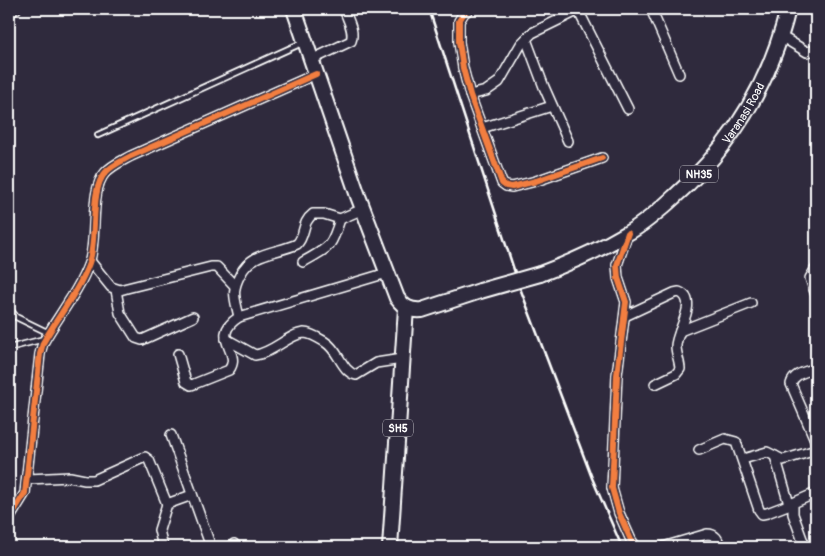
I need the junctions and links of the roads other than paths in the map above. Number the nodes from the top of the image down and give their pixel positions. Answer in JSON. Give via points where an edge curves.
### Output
{"nodes":[{"id":1,"x":16,"y":9,"type":"edge"},
{"id":2,"x":294,"y":9,"type":"edge"},
{"id":3,"x":344,"y":9,"type":"edge"},
{"id":4,"x":470,"y":9,"type":"edge"},
{"id":5,"x":579,"y":9,"type":"edge"},
{"id":6,"x":651,"y":9,"type":"edge"},
{"id":7,"x":788,"y":9,"type":"edge"},
{"id":8,"x":9,"y":11,"type":"edge"},
{"id":9,"x":779,"y":36,"type":"junction"},
{"id":10,"x":526,"y":38,"type":"junction"},
{"id":11,"x":305,"y":42,"type":"junction"},
{"id":12,"x":816,"y":50,"type":"edge"},
{"id":13,"x":311,"y":60,"type":"junction"},
{"id":14,"x":316,"y":74,"type":"junction"},
{"id":15,"x":680,"y":74,"type":"dead end"},
{"id":16,"x":470,"y":95,"type":"junction"},
{"id":17,"x":552,"y":106,"type":"junction"},
{"id":18,"x":628,"y":109,"type":"dead end"},
{"id":19,"x":482,"y":128,"type":"junction"},
{"id":20,"x":98,"y":135,"type":"dead end"},
{"id":21,"x":568,"y":141,"type":"dead end"},
{"id":22,"x":602,"y":158,"type":"dead end"},
{"id":23,"x":363,"y":209,"type":"junction"},
{"id":24,"x":340,"y":219,"type":"junction"},
{"id":25,"x":628,"y":234,"type":"junction"},
{"id":26,"x":90,"y":261,"type":"junction"},
{"id":27,"x":303,"y":262,"type":"dead end"},
{"id":28,"x":816,"y":268,"type":"edge"},
{"id":29,"x":388,"y":273,"type":"junction"},
{"id":30,"x":234,"y":285,"type":"junction"},
{"id":31,"x":116,"y":290,"type":"junction"},
{"id":32,"x":816,"y":295,"type":"edge"},
{"id":33,"x":751,"y":302,"type":"dead end"},
{"id":34,"x":9,"y":308,"type":"edge"},
{"id":35,"x":406,"y":308,"type":"junction"},
{"id":36,"x":625,"y":316,"type":"junction"},
{"id":37,"x":193,"y":317,"type":"dead end"},
{"id":38,"x":238,"y":317,"type":"junction"},
{"id":39,"x":680,"y":331,"type":"junction"},
{"id":40,"x":47,"y":336,"type":"junction"},
{"id":41,"x":226,"y":339,"type":"junction"},
{"id":42,"x":9,"y":348,"type":"edge"},
{"id":43,"x":178,"y":354,"type":"dead end"},
{"id":44,"x":402,"y":359,"type":"junction"},
{"id":45,"x":816,"y":368,"type":"edge"},
{"id":46,"x":655,"y":384,"type":"dead end"},
{"id":47,"x":171,"y":435,"type":"dead end"},
{"id":48,"x":816,"y":442,"type":"edge"},
{"id":49,"x":698,"y":450,"type":"dead end"},
{"id":50,"x":816,"y":450,"type":"edge"},
{"id":51,"x":775,"y":456,"type":"junction"},
{"id":52,"x":743,"y":459,"type":"junction"},
{"id":53,"x":28,"y":479,"type":"junction"},
{"id":54,"x":816,"y":493,"type":"edge"},
{"id":55,"x":192,"y":495,"type":"junction"},
{"id":56,"x":791,"y":503,"type":"junction"},
{"id":57,"x":167,"y":504,"type":"junction"},
{"id":58,"x":9,"y":519,"type":"edge"},
{"id":59,"x":163,"y":547,"type":"edge"},
{"id":60,"x":211,"y":547,"type":"edge"},
{"id":61,"x":390,"y":547,"type":"edge"},
{"id":62,"x":636,"y":547,"type":"edge"},
{"id":63,"x":663,"y":547,"type":"edge"},
{"id":64,"x":720,"y":547,"type":"edge"},
{"id":65,"x":805,"y":547,"type":"edge"}],
"edges":[{"from":1,"to":8,"type":"street"},
{"from":2,"to":11,"type":"main road"},
{"from":3,"to":13,"type":"street","via":[[352,32],[350,41]]},
{"from":4,"to":16,"type":"street","via":[[460,18],[459,27],[460,55]]},
{"from":5,"to":10,"type":"street","via":[[539,28]]},
{"from":5,"to":18,"type":"street"},
{"from":6,"to":15,"type":"street"},
{"from":7,"to":9,"type":"main road","name":"Varanasi Road","number":"NH35"},
{"from":9,"to":12,"type":"street","via":[[807,52]]},
{"from":9,"to":25,"type":"main road","name":"Varanasi Road","number":"NH35","via":[[762,84],[738,126],[716,155],[666,205]]},
{"from":10,"to":16,"type":"street","via":[[500,82],[486,91]]},
{"from":10,"to":17,"type":"street"},
{"from":11,"to":13,"type":"main road"},
{"from":11,"to":20,"type":"lane"},
{"from":13,"to":14,"type":"main road"},
{"from":14,"to":23,"type":"main road"},
{"from":14,"to":26,"type":"street","via":[[131,156],[104,174],[98,186]]},
{"from":16,"to":19,"type":"street"},
{"from":17,"to":19,"type":"street"},
{"from":17,"to":21,"type":"street"},
{"from":19,"to":22,"type":"street","via":[[498,175],[506,186],[536,181]]},
{"from":23,"to":24,"type":"street"},
{"from":23,"to":29,"type":"main road"},
{"from":24,"to":27,"type":"street","via":[[329,246]]},
{"from":24,"to":30,"type":"street","via":[[313,214],[305,223],[297,244],[252,259]]},
{"from":25,"to":35,"type":"main road","name":"Varanasi Road","number":"NH35","bridge":true,"via":[[575,261],[540,274],[422,310]]},
{"from":25,"to":36,"type":"street","via":[[617,265],[626,298]]},
{"from":26,"to":31,"type":"street"},
{"from":26,"to":40,"type":"street"},
{"from":28,"to":32,"type":"street","via":[[810,278]]},
{"from":29,"to":35,"type":"main road","via":[[397,298]]},
{"from":29,"to":38,"type":"street"},
{"from":30,"to":31,"type":"street","via":[[220,270],[211,267]]},
{"from":30,"to":38,"type":"street"},
{"from":31,"to":37,"type":"street","via":[[120,313],[136,338],[142,340]]},
{"from":33,"to":39,"type":"street"},
{"from":34,"to":40,"type":"lane","via":[[16,317]]},
{"from":35,"to":44,"type":"main road","number":"SH5"},
{"from":36,"to":39,"type":"street","via":[[679,292],[685,296],[688,306]]},
{"from":36,"to":62,"type":"street","via":[[617,375],[612,488],[619,513]]},
{"from":38,"to":41,"type":"street","via":[[226,329]]},
{"from":39,"to":46,"type":"street","via":[[676,348],[680,369]]},
{"from":40,"to":42,"type":"lane"},
{"from":40,"to":53,"type":"street","via":[[40,354]]},
{"from":41,"to":43,"type":"street","via":[[232,366],[194,384],[186,382]]},
{"from":41,"to":44,"type":"street","via":[[249,353],[260,354],[298,335],[308,334],[329,344],[348,371],[356,375],[376,364]]},
{"from":44,"to":61,"type":"main road","number":"SH5"},
{"from":45,"to":48,"type":"street","via":[[798,374],[791,384]]},
{"from":47,"to":55,"type":"street"},
{"from":49,"to":52,"type":"street","via":[[731,440],[736,442]]},
{"from":50,"to":51,"type":"street","via":[[787,460]]},
{"from":51,"to":52,"type":"street","via":[[767,452]]},
{"from":51,"to":56,"type":"street"},
{"from":52,"to":56,"type":"street","via":[[762,514]]},
{"from":53,"to":57,"type":"street","via":[[70,477],[94,480],[145,457]]},
{"from":53,"to":58,"type":"street","via":[[25,493]]},
{"from":54,"to":56,"type":"street"},
{"from":55,"to":57,"type":"street"},
{"from":55,"to":60,"type":"street"},
{"from":56,"to":65,"type":"street"},
{"from":57,"to":59,"type":"street","via":[[159,530]]},
{"from":63,"to":64,"type":"street","via":[[712,534]]}]}
